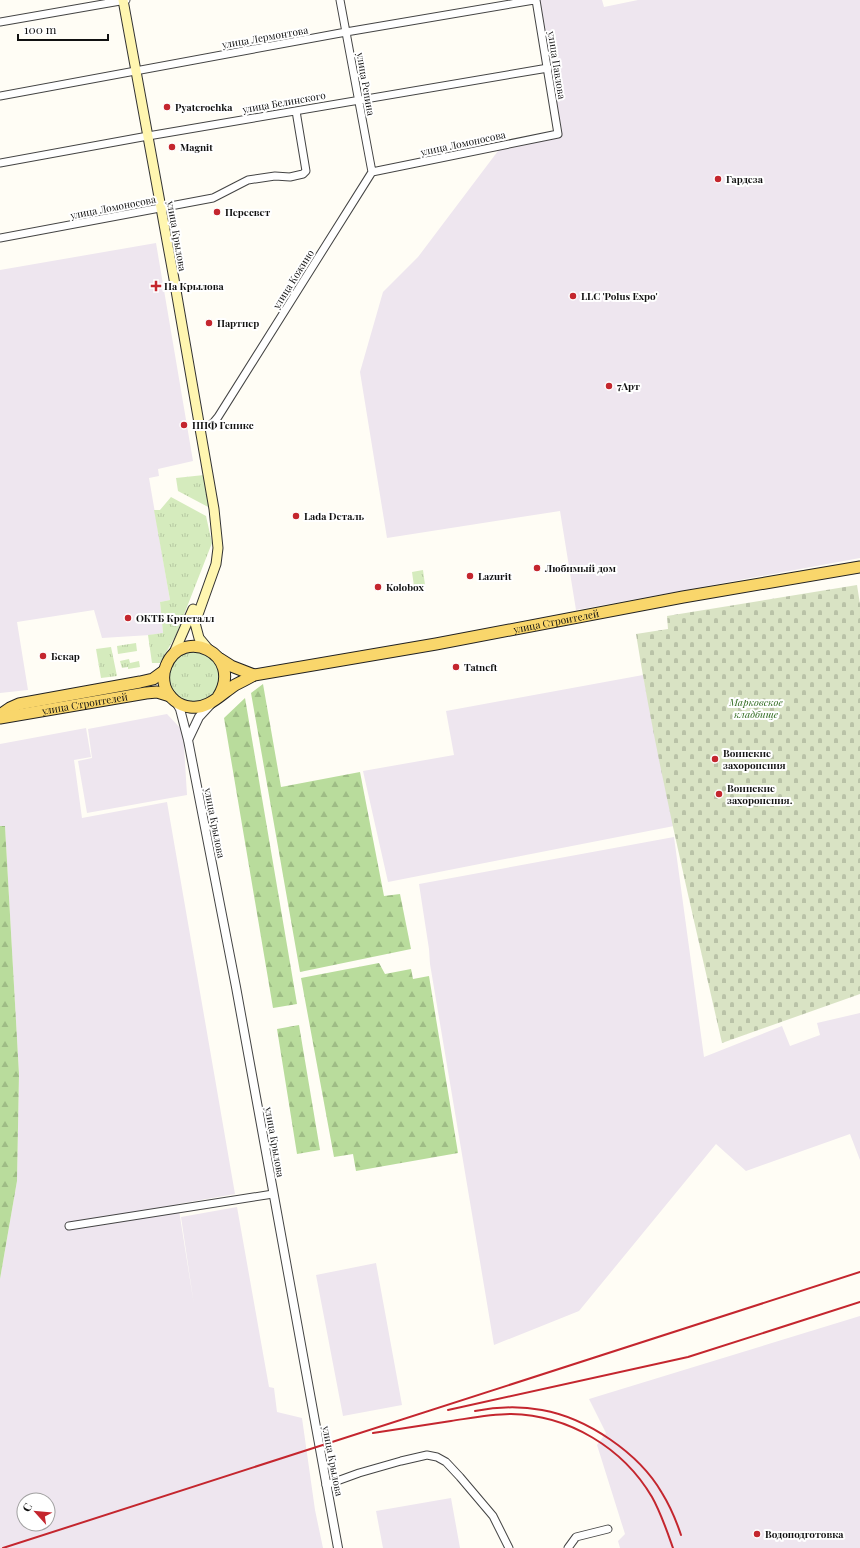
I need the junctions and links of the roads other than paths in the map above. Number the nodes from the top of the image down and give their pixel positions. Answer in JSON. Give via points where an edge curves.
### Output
{"nodes":[{"id":1,"x":124,"y":0,"type":"edge"},
{"id":2,"x":340,"y":0,"type":"edge"},
{"id":3,"x":535,"y":0,"type":"edge"},
{"id":4,"x":0,"y":22,"type":"edge"},
{"id":5,"x":346,"y":32,"type":"junction"},
{"id":6,"x":548,"y":68,"type":"junction"},
{"id":7,"x":136,"y":70,"type":"junction"},
{"id":8,"x":0,"y":96,"type":"edge"},
{"id":9,"x":359,"y":99,"type":"junction"},
{"id":10,"x":296,"y":111,"type":"junction"},
{"id":11,"x":558,"y":134,"type":"joint"},
{"id":12,"x":148,"y":136,"type":"junction"},
{"id":13,"x":0,"y":162,"type":"edge"},
{"id":14,"x":372,"y":172,"type":"junction"},
{"id":15,"x":161,"y":208,"type":"junction"},
{"id":16,"x":0,"y":238,"type":"edge"},
{"id":17,"x":200,"y":429,"type":"junction"},
{"id":18,"x":218,"y":548,"type":"junction"},
{"id":19,"x":860,"y":567,"type":"edge"},
{"id":20,"x":209,"y":650,"type":"junction"},
{"id":21,"x":173,"y":655,"type":"junction"},
{"id":22,"x":219,"y":659,"type":"junction"},
{"id":23,"x":164,"y":671,"type":"junction"},
{"id":24,"x":254,"y":675,"type":"junction"},
{"id":25,"x":173,"y":699,"type":"junction"},
{"id":26,"x":216,"y":699,"type":"junction"},
{"id":27,"x":0,"y":716,"type":"edge"},
{"id":28,"x":188,"y":740,"type":"junction"},
{"id":29,"x":273,"y":1194,"type":"junction"},
{"id":30,"x":69,"y":1226,"type":"dead end"},
{"id":31,"x":326,"y":1485,"type":"junction"},
{"id":32,"x":608,"y":1529,"type":"dead end"},
{"id":33,"x":338,"y":1548,"type":"edge"},
{"id":34,"x":509,"y":1548,"type":"edge"},
{"id":35,"x":568,"y":1548,"type":"edge"}],
"edges":[{"from":1,"to":4,"type":"street"},
{"from":1,"to":7,"type":"main road","name":"улица Крылова"},
{"from":2,"to":5,"type":"street","name":"улица Репина"},
{"from":3,"to":5,"type":"street","name":"улица Лермонтова"},
{"from":3,"to":6,"type":"street","name":"улица Павлова"},
{"from":5,"to":7,"type":"street","name":"улица Лермонтова"},
{"from":5,"to":9,"type":"street","name":"улица Репина"},
{"from":6,"to":9,"type":"street","name":"улица Белинского"},
{"from":6,"to":11,"type":"street","name":"улица Павлова"},
{"from":7,"to":8,"type":"street","name":"улица Лермонтова"},
{"from":7,"to":12,"type":"main road","name":"улица Крылова"},
{"from":9,"to":10,"type":"street","name":"улица Белинского"},
{"from":9,"to":14,"type":"street","name":"улица Репина"},
{"from":10,"to":12,"type":"street","name":"улица Белинского"},
{"from":10,"to":15,"type":"street","name":"улица Ломоносова","via":[[306,171],[303,174],[248,180],[213,198]]},
{"from":11,"to":14,"type":"street","name":"улица Ломоносова"},
{"from":12,"to":13,"type":"street","name":"улица Белинского"},
{"from":12,"to":15,"type":"main road","name":"улица Крылова"},
{"from":14,"to":17,"type":"street","name":"улица Кожино","via":[[218,417],[213,423]]},
{"from":15,"to":16,"type":"street","name":"улица Ломоносова"},
{"from":15,"to":17,"type":"main road","name":"улица Крылова"},
{"from":17,"to":18,"type":"main road","name":"улица Крылова"},
{"from":18,"to":20,"type":"main road","name":"улица Крылова","via":[[213,574],[195,623],[199,638]]},
{"from":18,"to":21,"type":"main road","name":"улица Крылова"},
{"from":19,"to":24,"type":"main road","name":"улица Строителей"},
{"from":20,"to":21,"type":"main road","via":[[191,646]]},
{"from":20,"to":22,"type":"main road"},
{"from":21,"to":23,"type":"main road"},
{"from":22,"to":24,"type":"main road"},
{"from":22,"to":26,"type":"main road","via":[[223,666],[225,682]]},
{"from":23,"to":25,"type":"main road","via":[[165,688]]},
{"from":23,"to":27,"type":"main road","name":"улица Строителей","via":[[153,679],[140,682],[19,704]]},
{"from":24,"to":26,"type":"main road","name":"улица Строителей"},
{"from":25,"to":26,"type":"main road","name":"улица Строителей","via":[[185,707],[194,708],[204,707]]},
{"from":25,"to":27,"type":"main road","name":"улица Строителей","via":[[157,692],[146,693]]},
{"from":25,"to":28,"type":"street","name":"улица Крылова","via":[[180,709]]},
{"from":26,"to":28,"type":"street","via":[[199,717]]},
{"from":28,"to":29,"type":"street","name":"улица Крылова"},
{"from":29,"to":30,"type":"street"},
{"from":29,"to":31,"type":"street","name":"улица Крылова"},
{"from":31,"to":33,"type":"street","name":"улица Крылова"},
{"from":31,"to":34,"type":"street","via":[[401,1461],[427,1455],[437,1457],[446,1462],[493,1516]]},
{"from":32,"to":35,"type":"street","via":[[576,1537]]}]}
